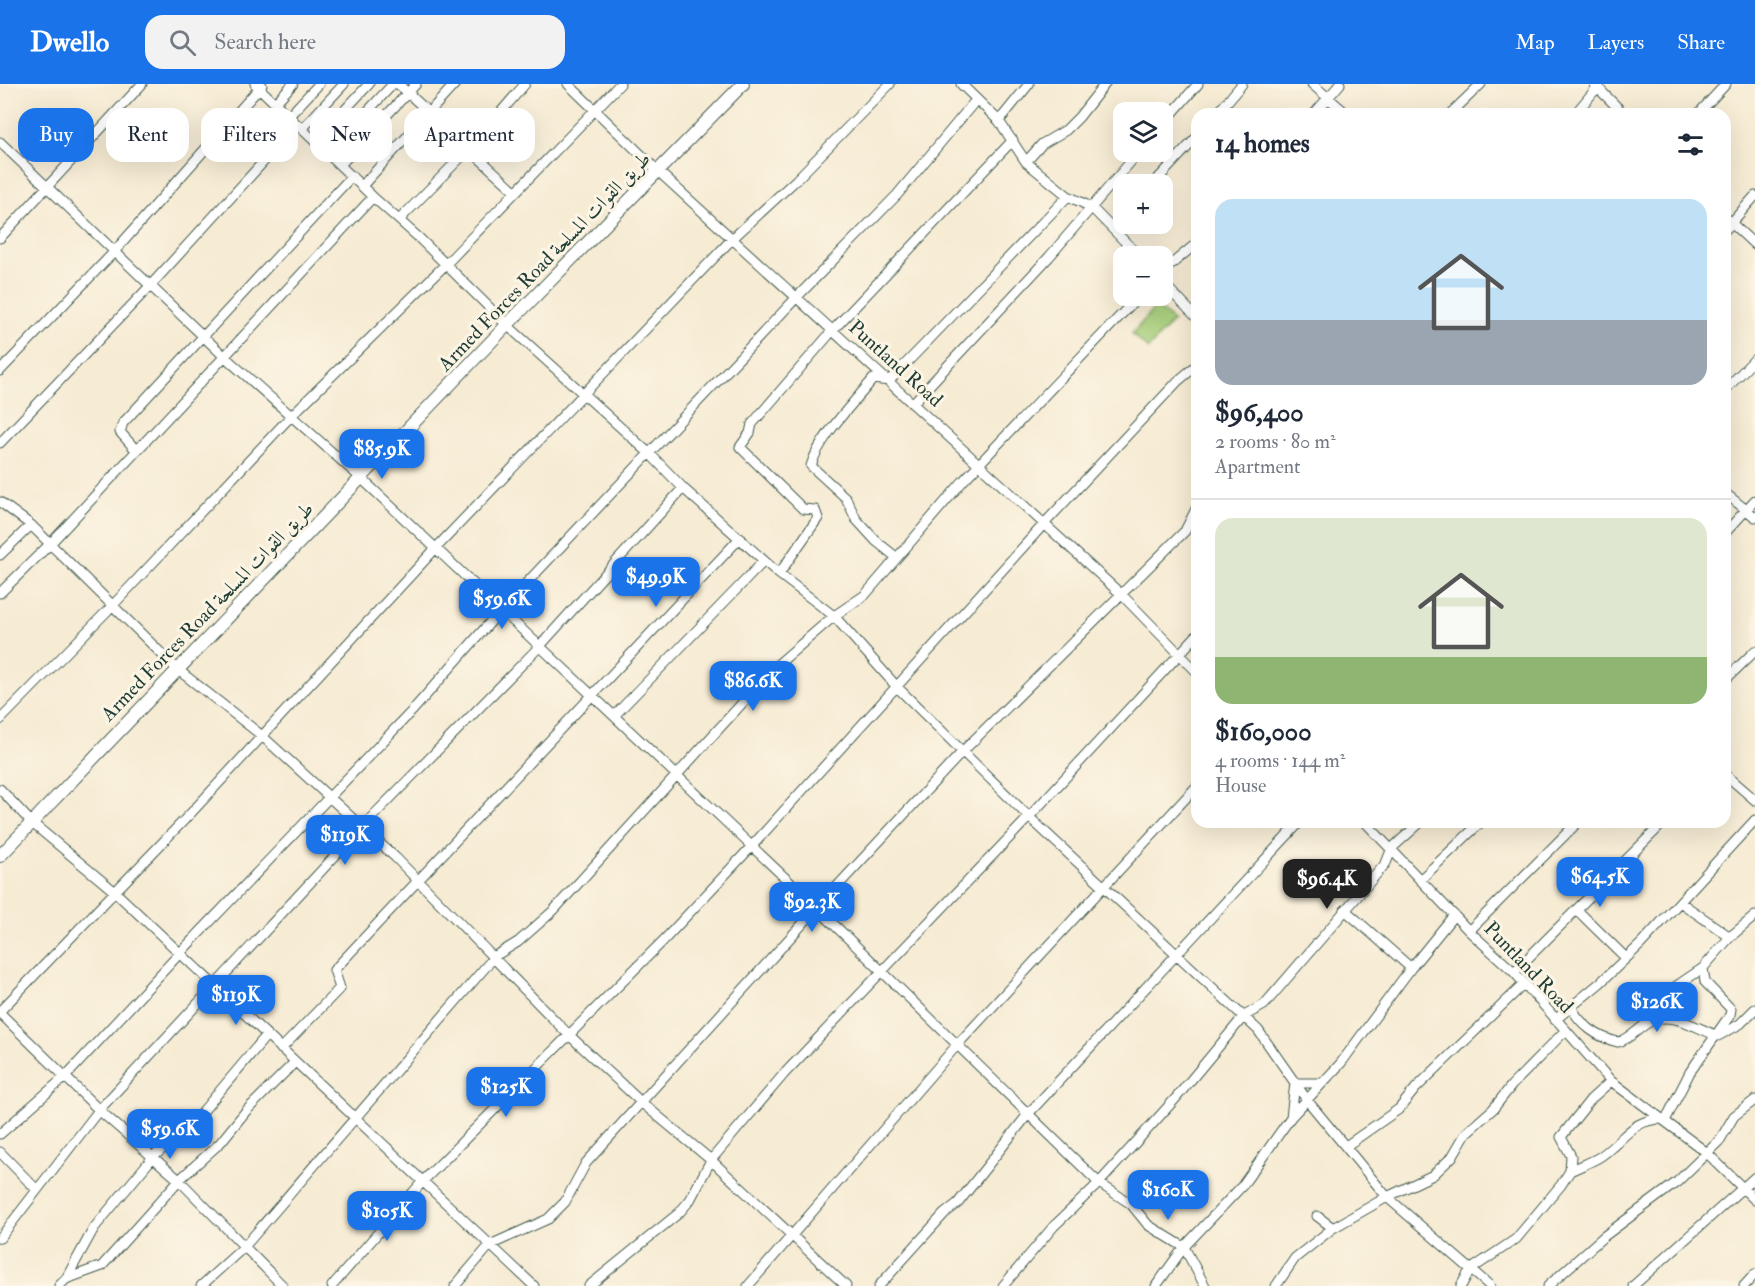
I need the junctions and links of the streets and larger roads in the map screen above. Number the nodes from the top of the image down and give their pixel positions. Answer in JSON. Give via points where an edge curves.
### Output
{"nodes":[{"id":1,"x":142,"y":84,"type":"edge"},
{"id":2,"x":293,"y":84,"type":"edge"},
{"id":3,"x":319,"y":84,"type":"edge"},
{"id":4,"x":344,"y":84,"type":"edge"},
{"id":5,"x":369,"y":84,"type":"edge"},
{"id":6,"x":393,"y":84,"type":"edge"},
{"id":7,"x":398,"y":84,"type":"edge"},
{"id":8,"x":416,"y":84,"type":"edge"},
{"id":9,"x":455,"y":84,"type":"edge"},
{"id":10,"x":525,"y":84,"type":"edge"},
{"id":11,"x":568,"y":84,"type":"edge"},
{"id":12,"x":620,"y":84,"type":"edge"},
{"id":13,"x":743,"y":84,"type":"edge"},
{"id":14,"x":890,"y":84,"type":"edge"},
{"id":15,"x":961,"y":84,"type":"edge"},
{"id":16,"x":1029,"y":84,"type":"edge"},
{"id":17,"x":1105,"y":84,"type":"edge"},
{"id":18,"x":1198,"y":84,"type":"edge"},
{"id":19,"x":1242,"y":84,"type":"edge"},
{"id":20,"x":1312,"y":84,"type":"edge"},
{"id":21,"x":1340,"y":84,"type":"edge"},
{"id":22,"x":1481,"y":84,"type":"edge"},
{"id":23,"x":1726,"y":84,"type":"edge"},
{"id":24,"x":1597,"y":85,"type":"edge"},
{"id":25,"x":259,"y":86,"type":"edge"},
{"id":26,"x":407,"y":94,"type":"junction"},
{"id":27,"x":1327,"y":96,"type":"junction"},
{"id":28,"x":976,"y":100,"type":"junction"},
{"id":29,"x":275,"y":103,"type":"junction"},
{"id":30,"x":280,"y":108,"type":"edge"},
{"id":31,"x":296,"y":108,"type":"edge"},
{"id":32,"x":347,"y":108,"type":"edge"},
{"id":33,"x":371,"y":108,"type":"edge"},
{"id":34,"x":423,"y":108,"type":"edge"},
{"id":35,"x":435,"y":108,"type":"edge"},
{"id":36,"x":504,"y":108,"type":"edge"},
{"id":37,"x":1222,"y":108,"type":"edge"},
{"id":38,"x":1318,"y":108,"type":"edge"},
{"id":39,"x":1340,"y":108,"type":"edge"},
{"id":40,"x":1456,"y":108,"type":"edge"},
{"id":41,"x":1580,"y":108,"type":"edge"},
{"id":42,"x":1618,"y":108,"type":"edge"},
{"id":43,"x":1704,"y":108,"type":"edge"},
{"id":44,"x":595,"y":110,"type":"junction"},
{"id":45,"x":1173,"y":112,"type":"edge"},
{"id":46,"x":999,"y":121,"type":"junction"},
{"id":47,"x":300,"y":127,"type":"junction"},
{"id":48,"x":310,"y":137,"type":"edge"},
{"id":49,"x":1013,"y":140,"type":"junction"},
{"id":50,"x":0,"y":142,"type":"edge"},
{"id":51,"x":404,"y":142,"type":"edge"},
{"id":52,"x":1191,"y":143,"type":"edge"},
{"id":53,"x":337,"y":162,"type":"edge"},
{"id":54,"x":455,"y":162,"type":"edge"},
{"id":55,"x":483,"y":162,"type":"edge"},
{"id":56,"x":1026,"y":162,"type":"junction"},
{"id":57,"x":1130,"y":162,"type":"edge"},
{"id":58,"x":340,"y":165,"type":"junction"},
{"id":59,"x":659,"y":172,"type":"junction"},
{"id":60,"x":1162,"y":174,"type":"edge"},
{"id":61,"x":352,"y":176,"type":"junction"},
{"id":62,"x":362,"y":186,"type":"junction"},
{"id":63,"x":48,"y":188,"type":"junction"},
{"id":64,"x":515,"y":191,"type":"junction"},
{"id":65,"x":1068,"y":196,"type":"junction"},
{"id":66,"x":1755,"y":196,"type":"edge"},
{"id":67,"x":373,"y":197,"type":"junction"},
{"id":68,"x":1091,"y":207,"type":"junction"},
{"id":69,"x":1731,"y":219,"type":"edge"},
{"id":70,"x":399,"y":220,"type":"junction"},
{"id":71,"x":1731,"y":226,"type":"edge"},
{"id":72,"x":1113,"y":228,"type":"edge"},
{"id":73,"x":1119,"y":234,"type":"edge"},
{"id":74,"x":0,"y":238,"type":"edge"},
{"id":75,"x":733,"y":238,"type":"junction"},
{"id":76,"x":1755,"y":245,"type":"edge"},
{"id":77,"x":1130,"y":246,"type":"edge"},
{"id":78,"x":1191,"y":248,"type":"edge"},
{"id":79,"x":114,"y":252,"type":"junction"},
{"id":80,"x":1173,"y":263,"type":"edge"},
{"id":81,"x":446,"y":264,"type":"junction"},
{"id":82,"x":150,"y":286,"type":"junction"},
{"id":83,"x":1173,"y":293,"type":"edge"},
{"id":84,"x":797,"y":297,"type":"junction"},
{"id":85,"x":1129,"y":306,"type":"edge"},
{"id":86,"x":1191,"y":312,"type":"edge"},
{"id":87,"x":507,"y":325,"type":"junction"},
{"id":88,"x":833,"y":330,"type":"junction"},
{"id":89,"x":203,"y":334,"type":"junction"},
{"id":90,"x":225,"y":357,"type":"junction"},
{"id":91,"x":1755,"y":359,"type":"edge"},
{"id":92,"x":1191,"y":370,"type":"edge"},
{"id":93,"x":0,"y":371,"type":"edge"},
{"id":94,"x":889,"y":381,"type":"junction"},
{"id":95,"x":1731,"y":384,"type":"edge"},
{"id":96,"x":585,"y":393,"type":"junction"},
{"id":97,"x":913,"y":403,"type":"junction"},
{"id":98,"x":292,"y":415,"type":"junction"},
{"id":99,"x":0,"y":443,"type":"edge"},
{"id":100,"x":136,"y":450,"type":"junction"},
{"id":101,"x":650,"y":454,"type":"junction"},
{"id":102,"x":979,"y":464,"type":"junction"},
{"id":103,"x":362,"y":479,"type":"junction"},
{"id":104,"x":683,"y":488,"type":"junction"},
{"id":105,"x":1731,"y":498,"type":"edge"},
{"id":106,"x":1755,"y":500,"type":"edge"},
{"id":107,"x":0,"y":502,"type":"edge"},
{"id":108,"x":1746,"y":511,"type":"junction"},
{"id":109,"x":1755,"y":517,"type":"edge"},
{"id":110,"x":1191,"y":519,"type":"edge"},
{"id":111,"x":1044,"y":524,"type":"junction"},
{"id":112,"x":31,"y":525,"type":"junction"},
{"id":113,"x":1731,"y":527,"type":"edge"},
{"id":114,"x":740,"y":538,"type":"junction"},
{"id":115,"x":50,"y":544,"type":"junction"},
{"id":116,"x":436,"y":548,"type":"junction"},
{"id":117,"x":0,"y":555,"type":"edge"},
{"id":118,"x":896,"y":557,"type":"junction"},
{"id":119,"x":764,"y":561,"type":"junction"},
{"id":120,"x":779,"y":574,"type":"junction"},
{"id":121,"x":0,"y":593,"type":"edge"},
{"id":122,"x":1122,"y":595,"type":"junction"},
{"id":123,"x":114,"y":604,"type":"junction"},
{"id":124,"x":501,"y":610,"type":"junction"},
{"id":125,"x":834,"y":616,"type":"junction"},
{"id":126,"x":1191,"y":641,"type":"edge"},
{"id":127,"x":538,"y":647,"type":"junction"},
{"id":128,"x":1755,"y":651,"type":"edge"},
{"id":129,"x":1178,"y":654,"type":"junction"},
{"id":130,"x":1191,"y":666,"type":"edge"},
{"id":131,"x":177,"y":669,"type":"junction"},
{"id":132,"x":1731,"y":674,"type":"edge"},
{"id":133,"x":897,"y":687,"type":"junction"},
{"id":134,"x":592,"y":696,"type":"junction"},
{"id":135,"x":614,"y":716,"type":"junction"},
{"id":136,"x":0,"y":720,"type":"edge"},
{"id":137,"x":261,"y":735,"type":"junction"},
{"id":138,"x":964,"y":750,"type":"junction"},
{"id":139,"x":677,"y":776,"type":"junction"},
{"id":140,"x":1731,"y":779,"type":"edge"},
{"id":141,"x":0,"y":789,"type":"edge"},
{"id":142,"x":1191,"y":793,"type":"edge"},
{"id":143,"x":330,"y":797,"type":"junction"},
{"id":144,"x":1755,"y":800,"type":"edge"},
{"id":145,"x":1029,"y":817,"type":"junction"},
{"id":146,"x":1755,"y":820,"type":"edge"},
{"id":147,"x":31,"y":822,"type":"junction"},
{"id":148,"x":361,"y":828,"type":"junction"},
{"id":149,"x":1294,"y":828,"type":"edge"},
{"id":150,"x":1371,"y":828,"type":"edge"},
{"id":151,"x":1414,"y":828,"type":"edge"},
{"id":152,"x":1475,"y":828,"type":"edge"},
{"id":153,"x":1572,"y":828,"type":"edge"},
{"id":154,"x":1658,"y":828,"type":"edge"},
{"id":155,"x":751,"y":848,"type":"junction"},
{"id":156,"x":1392,"y":848,"type":"junction"},
{"id":157,"x":0,"y":856,"type":"edge"},
{"id":158,"x":1420,"y":880,"type":"junction"},
{"id":159,"x":420,"y":881,"type":"junction"},
{"id":160,"x":1105,"y":888,"type":"junction"},
{"id":161,"x":114,"y":891,"type":"junction"},
{"id":162,"x":1680,"y":902,"type":"junction"},
{"id":163,"x":816,"y":908,"type":"junction"},
{"id":164,"x":1345,"y":910,"type":"junction"},
{"id":165,"x":1578,"y":911,"type":"junction"},
{"id":166,"x":1454,"y":915,"type":"junction"},
{"id":167,"x":1755,"y":916,"type":"edge"},
{"id":168,"x":1469,"y":931,"type":"junction"},
{"id":169,"x":1730,"y":937,"type":"junction"},
{"id":170,"x":180,"y":953,"type":"junction"},
{"id":171,"x":1175,"y":955,"type":"junction"},
{"id":172,"x":495,"y":956,"type":"junction"},
{"id":173,"x":1626,"y":958,"type":"junction"},
{"id":174,"x":1411,"y":968,"type":"junction"},
{"id":175,"x":1703,"y":968,"type":"junction"},
{"id":176,"x":882,"y":972,"type":"junction"},
{"id":177,"x":1514,"y":972,"type":"junction"},
{"id":178,"x":1524,"y":984,"type":"junction"},
{"id":179,"x":215,"y":988,"type":"junction"},
{"id":180,"x":1571,"y":1006,"type":"junction"},
{"id":181,"x":1755,"y":1010,"type":"edge"},
{"id":182,"x":0,"y":1012,"type":"edge"},
{"id":183,"x":1244,"y":1016,"type":"junction"},
{"id":184,"x":1555,"y":1020,"type":"junction"},
{"id":185,"x":1650,"y":1021,"type":"junction"},
{"id":186,"x":1566,"y":1030,"type":"junction"},
{"id":187,"x":569,"y":1035,"type":"junction"},
{"id":188,"x":266,"y":1036,"type":"junction"},
{"id":189,"x":1718,"y":1036,"type":"junction"},
{"id":190,"x":957,"y":1046,"type":"junction"},
{"id":191,"x":281,"y":1049,"type":"junction"},
{"id":192,"x":295,"y":1062,"type":"junction"},
{"id":193,"x":66,"y":1077,"type":"junction"},
{"id":194,"x":1611,"y":1081,"type":"junction"},
{"id":195,"x":1295,"y":1083,"type":"junction"},
{"id":196,"x":1321,"y":1083,"type":"junction"},
{"id":197,"x":1307,"y":1100,"type":"junction"},
{"id":198,"x":1755,"y":1100,"type":"edge"},
{"id":199,"x":642,"y":1103,"type":"junction"},
{"id":200,"x":99,"y":1110,"type":"junction"},
{"id":201,"x":1029,"y":1113,"type":"junction"},
{"id":202,"x":354,"y":1117,"type":"junction"},
{"id":203,"x":1291,"y":1117,"type":"junction"},
{"id":204,"x":1665,"y":1119,"type":"junction"},
{"id":205,"x":0,"y":1134,"type":"edge"},
{"id":206,"x":1346,"y":1146,"type":"junction"},
{"id":207,"x":0,"y":1152,"type":"edge"},
{"id":208,"x":1706,"y":1152,"type":"junction"},
{"id":209,"x":153,"y":1157,"type":"junction"},
{"id":210,"x":711,"y":1160,"type":"junction"},
{"id":211,"x":1570,"y":1171,"type":"junction"},
{"id":212,"x":1755,"y":1177,"type":"edge"},
{"id":213,"x":179,"y":1180,"type":"junction"},
{"id":214,"x":423,"y":1181,"type":"junction"},
{"id":215,"x":1099,"y":1183,"type":"junction"},
{"id":216,"x":1743,"y":1187,"type":"junction"},
{"id":217,"x":36,"y":1189,"type":"junction"},
{"id":218,"x":1387,"y":1197,"type":"junction"},
{"id":219,"x":1755,"y":1200,"type":"edge"},
{"id":220,"x":1317,"y":1216,"type":"dead end"},
{"id":221,"x":1333,"y":1228,"type":"junction"},
{"id":222,"x":792,"y":1236,"type":"junction"},
{"id":223,"x":0,"y":1238,"type":"edge"},
{"id":224,"x":490,"y":1245,"type":"junction"},
{"id":225,"x":244,"y":1247,"type":"junction"},
{"id":226,"x":1184,"y":1247,"type":"junction"},
{"id":227,"x":1470,"y":1270,"type":"junction"},
{"id":228,"x":1755,"y":1274,"type":"edge"},
{"id":229,"x":62,"y":1282,"type":"edge"},
{"id":230,"x":201,"y":1286,"type":"edge"},
{"id":231,"x":283,"y":1286,"type":"edge"},
{"id":232,"x":332,"y":1286,"type":"edge"},
{"id":233,"x":455,"y":1286,"type":"edge"},
{"id":234,"x":534,"y":1286,"type":"edge"},
{"id":235,"x":589,"y":1286,"type":"edge"},
{"id":236,"x":748,"y":1286,"type":"edge"},
{"id":237,"x":846,"y":1286,"type":"edge"},
{"id":238,"x":879,"y":1286,"type":"edge"},
{"id":239,"x":1003,"y":1286,"type":"edge"},
{"id":240,"x":1156,"y":1286,"type":"edge"},
{"id":241,"x":1205,"y":1286,"type":"edge"},
{"id":242,"x":1276,"y":1286,"type":"edge"},
{"id":243,"x":1461,"y":1286,"type":"edge"},
{"id":244,"x":1490,"y":1286,"type":"edge"},
{"id":245,"x":1548,"y":1286,"type":"edge"},
{"id":246,"x":1633,"y":1286,"type":"edge"},
{"id":247,"x":1744,"y":1286,"type":"edge"}],
"edges":[{"from":1,"to":63,"type":"street"},
{"from":2,"to":29,"type":"street"},
{"from":3,"to":31,"type":"street"},
{"from":4,"to":47,"type":"street"},
{"from":5,"to":32,"type":"street"},
{"from":6,"to":33,"type":"street"},
{"from":7,"to":26,"type":"street"},
{"from":8,"to":26,"type":"street"},
{"from":9,"to":35,"type":"street"},
{"from":10,"to":36,"type":"street"},
{"from":11,"to":44,"type":"street","name":"Puntland Road"},
{"from":12,"to":44,"type":"street"},
{"from":13,"to":59,"type":"street","name":"Armed Forces Road طريق القوات المسلحة"},
{"from":14,"to":75,"type":"street"},
{"from":15,"to":28,"type":"street"},
{"from":16,"to":46,"type":"street"},
{"from":17,"to":56,"type":"street","via":[[1066,130],[1042,144]]},
{"from":18,"to":45,"type":"street"},
{"from":19,"to":37,"type":"street"},
{"from":20,"to":27,"type":"street"},
{"from":21,"to":27,"type":"street"},
{"from":22,"to":40,"type":"street"},
{"from":23,"to":43,"type":"street"},
{"from":24,"to":41,"type":"street"},
{"from":24,"to":42,"type":"street"},
{"from":25,"to":29,"type":"street"},
{"from":25,"to":79,"type":"street"},
{"from":26,"to":34,"type":"street"},
{"from":26,"to":58,"type":"street"},
{"from":27,"to":38,"type":"street"},
{"from":27,"to":39,"type":"street"},
{"from":28,"to":46,"type":"street"},
{"from":28,"to":84,"type":"street","via":[[897,195]]},
{"from":29,"to":30,"type":"street"},
{"from":44,"to":59,"type":"street","name":"Puntland Road"},
{"from":44,"to":64,"type":"street"},
{"from":46,"to":49,"type":"street"},
{"from":47,"to":48,"type":"street"},
{"from":47,"to":82,"type":"street"},
{"from":49,"to":56,"type":"street"},
{"from":49,"to":88,"type":"street"},
{"from":50,"to":63,"type":"street"},
{"from":51,"to":62,"type":"street"},
{"from":52,"to":60,"type":"street"},
{"from":53,"to":58,"type":"street"},
{"from":54,"to":70,"type":"street"},
{"from":55,"to":64,"type":"street"},
{"from":56,"to":65,"type":"street"},
{"from":57,"to":68,"type":"street"},
{"from":58,"to":61,"type":"street"},
{"from":59,"to":75,"type":"street","name":"Puntland Road"},
{"from":59,"to":87,"type":"street","name":"Armed Forces Road طريق القوات المسلحة"},
{"from":61,"to":62,"type":"street"},
{"from":61,"to":89,"type":"street"},
{"from":62,"to":67,"type":"street"},
{"from":63,"to":74,"type":"street"},
{"from":63,"to":79,"type":"street"},
{"from":64,"to":81,"type":"street"},
{"from":65,"to":68,"type":"street"},
{"from":65,"to":94,"type":"street"},
{"from":66,"to":69,"type":"street"},
{"from":67,"to":70,"type":"street"},
{"from":67,"to":90,"type":"street"},
{"from":68,"to":72,"type":"street"},
{"from":68,"to":97,"type":"street"},
{"from":70,"to":81,"type":"street"},
{"from":71,"to":76,"type":"street"},
{"from":73,"to":77,"type":"street"},
{"from":75,"to":84,"type":"street","name":"Puntland Road"},
{"from":75,"to":96,"type":"street"},
{"from":78,"to":80,"type":"street"},
{"from":79,"to":82,"type":"street"},
{"from":79,"to":93,"type":"street"},
{"from":81,"to":87,"type":"street"},
{"from":81,"to":98,"type":"street"},
{"from":82,"to":89,"type":"street"},
{"from":82,"to":99,"type":"street"},
{"from":83,"to":86,"type":"street"},
{"from":84,"to":88,"type":"street","name":"Puntland Road"},
{"from":84,"to":101,"type":"street"},
{"from":85,"to":102,"type":"street"},
{"from":87,"to":96,"type":"street"},
{"from":87,"to":103,"type":"street","name":"Armed Forces Road طريق القوات المسلحة"},
{"from":88,"to":94,"type":"street","name":"Puntland Road"},
{"from":88,"to":120,"type":"street","via":[[752,424],[740,447],[803,510],[815,510],[818,518]]},
{"from":89,"to":90,"type":"street"},
{"from":89,"to":100,"type":"street","via":[[123,423],[120,432]]},
{"from":90,"to":98,"type":"street"},
{"from":90,"to":100,"type":"street"},
{"from":91,"to":95,"type":"street"},
{"from":92,"to":111,"type":"street"},
{"from":94,"to":97,"type":"street","name":"Puntland Road"},
{"from":94,"to":118,"type":"street","via":[[873,379],[828,435],[811,466],[846,498],[856,519]]},
{"from":96,"to":101,"type":"street"},
{"from":96,"to":116,"type":"street"},
{"from":97,"to":102,"type":"street","name":"Puntland Road"},
{"from":98,"to":103,"type":"street"},
{"from":98,"to":123,"type":"street"},
{"from":100,"to":115,"type":"street"},
{"from":101,"to":104,"type":"street"},
{"from":101,"to":124,"type":"street"},
{"from":102,"to":111,"type":"street","name":"Puntland Road"},
{"from":102,"to":118,"type":"street"},
{"from":103,"to":116,"type":"street"},
{"from":103,"to":131,"type":"street","name":"Armed Forces Road طريق القوات المسلحة"},
{"from":104,"to":114,"type":"street"},
{"from":104,"to":127,"type":"street"},
{"from":105,"to":108,"type":"street"},
{"from":106,"to":108,"type":"street"},
{"from":107,"to":112,"type":"street"},
{"from":108,"to":109,"type":"street"},
{"from":108,"to":113,"type":"street"},
{"from":110,"to":122,"type":"street","via":[[1185,531]]},
{"from":111,"to":122,"type":"street","name":"Puntland Road"},
{"from":111,"to":133,"type":"street"},
{"from":112,"to":115,"type":"street"},
{"from":112,"to":117,"type":"street"},
{"from":114,"to":119,"type":"street"},
{"from":114,"to":134,"type":"street"},
{"from":115,"to":121,"type":"street"},
{"from":115,"to":123,"type":"street"},
{"from":116,"to":124,"type":"street"},
{"from":116,"to":137,"type":"street"},
{"from":118,"to":125,"type":"street","via":[[865,595]]},
{"from":119,"to":120,"type":"street"},
{"from":119,"to":135,"type":"street"},
{"from":120,"to":125,"type":"street"},
{"from":122,"to":129,"type":"street","name":"Puntland Road"},
{"from":122,"to":138,"type":"street"},
{"from":123,"to":131,"type":"street"},
{"from":123,"to":136,"type":"street"},
{"from":124,"to":127,"type":"street"},
{"from":124,"to":143,"type":"street"},
{"from":125,"to":133,"type":"street"},
{"from":125,"to":139,"type":"street","via":[[776,666]]},
{"from":126,"to":129,"type":"street"},
{"from":127,"to":134,"type":"street"},
{"from":127,"to":148,"type":"street"},
{"from":128,"to":132,"type":"street"},
{"from":129,"to":130,"type":"street","name":"Puntland Road"},
{"from":129,"to":145,"type":"street"},
{"from":131,"to":137,"type":"street"},
{"from":131,"to":147,"type":"street","name":"Armed Forces Road طريق القوات المسلحة"},
{"from":133,"to":138,"type":"street"},
{"from":133,"to":155,"type":"street"},
{"from":134,"to":135,"type":"street"},
{"from":134,"to":159,"type":"street"},
{"from":135,"to":139,"type":"street"},
{"from":137,"to":143,"type":"street"},
{"from":137,"to":161,"type":"street"},
{"from":138,"to":145,"type":"street"},
{"from":138,"to":163,"type":"street"},
{"from":139,"to":155,"type":"street"},
{"from":139,"to":172,"type":"street","via":[[553,911],[518,942]]},
{"from":140,"to":144,"type":"street"},
{"from":141,"to":147,"type":"street"},
{"from":142,"to":160,"type":"street"},
{"from":143,"to":148,"type":"street"},
{"from":143,"to":170,"type":"street"},
{"from":145,"to":160,"type":"street"},
{"from":145,"to":176,"type":"street"},
{"from":146,"to":162,"type":"street"},
{"from":147,"to":157,"type":"street","name":"Armed Forces Road طريق القوات المسلحة"},
{"from":147,"to":161,"type":"street"},
{"from":148,"to":159,"type":"street"},
{"from":148,"to":179,"type":"street"},
{"from":149,"to":171,"type":"street"},
{"from":150,"to":156,"type":"street","name":"Puntland Road"},
{"from":151,"to":156,"type":"street"},
{"from":152,"to":158,"type":"street"},
{"from":153,"to":168,"type":"street"},
{"from":154,"to":165,"type":"street"},
{"from":155,"to":163,"type":"street"},
{"from":155,"to":187,"type":"street"},
{"from":156,"to":158,"type":"street","name":"Puntland Road"},
{"from":156,"to":164,"type":"street","via":[[1386,862]]},
{"from":158,"to":166,"type":"street","name":"Puntland Road"},
{"from":159,"to":172,"type":"street"},
{"from":159,"to":191,"type":"street","via":[[334,970],[340,988]]},
{"from":160,"to":171,"type":"street"},
{"from":160,"to":190,"type":"street"},
{"from":161,"to":170,"type":"street"},
{"from":161,"to":182,"type":"street"},
{"from":162,"to":169,"type":"street"},
{"from":162,"to":173,"type":"street"},
{"from":163,"to":176,"type":"street"},
{"from":163,"to":199,"type":"street"},
{"from":164,"to":174,"type":"street"},
{"from":164,"to":183,"type":"street","via":[[1264,1005]]},
{"from":165,"to":173,"type":"street"},
{"from":165,"to":177,"type":"street"},
{"from":166,"to":168,"type":"street","name":"Puntland Road"},
{"from":166,"to":174,"type":"street"},
{"from":167,"to":169,"type":"street"},
{"from":168,"to":177,"type":"street","name":"Puntland Road"},
{"from":169,"to":175,"type":"street"},
{"from":170,"to":179,"type":"street"},
{"from":170,"to":193,"type":"street"},
{"from":171,"to":183,"type":"street"},
{"from":171,"to":201,"type":"street"},
{"from":172,"to":187,"type":"street"},
{"from":172,"to":202,"type":"street"},
{"from":173,"to":180,"type":"street"},
{"from":174,"to":196,"type":"street","via":[[1341,1063]]},
{"from":175,"to":185,"type":"street","via":[[1669,991]]},
{"from":175,"to":189,"type":"street","via":[[1705,982],[1731,1009]]},
{"from":176,"to":190,"type":"street"},
{"from":176,"to":210,"type":"street","via":[[784,1074]]},
{"from":177,"to":178,"type":"street","name":"Puntland Road"},
{"from":178,"to":184,"type":"street","name":"Puntland Road"},
{"from":178,"to":206,"type":"street","via":[[1399,1109]]},
{"from":179,"to":188,"type":"street"},
{"from":179,"to":200,"type":"street"},
{"from":180,"to":184,"type":"street"},
{"from":180,"to":185,"type":"street","via":[[1581,1022],[1606,1039],[1618,1042]]},
{"from":181,"to":189,"type":"street"},
{"from":182,"to":193,"type":"street"},
{"from":183,"to":195,"type":"street","via":[[1274,1050]]},
{"from":183,"to":215,"type":"street"},
{"from":184,"to":186,"type":"street","name":"Puntland Road"},
{"from":185,"to":189,"type":"street","via":[[1673,1018]]},
{"from":186,"to":194,"type":"street","name":"Puntland Road"},
{"from":186,"to":218,"type":"street","via":[[1466,1133],[1452,1157],[1433,1175]]},
{"from":187,"to":199,"type":"street"},
{"from":187,"to":214,"type":"street"},
{"from":188,"to":191,"type":"street"},
{"from":188,"to":209,"type":"street","via":[[193,1123]]},
{"from":189,"to":204,"type":"street","via":[[1690,1072]]},
{"from":190,"to":201,"type":"street"},
{"from":190,"to":222,"type":"street"},
{"from":191,"to":192,"type":"street"},
{"from":192,"to":202,"type":"street"},
{"from":192,"to":213,"type":"street"},
{"from":193,"to":200,"type":"street"},
{"from":193,"to":205,"type":"street"},
{"from":194,"to":204,"type":"street","name":"Puntland Road"},
{"from":194,"to":211,"type":"street","via":[[1561,1137],[1571,1156]]},
{"from":195,"to":196,"type":"street"},
{"from":195,"to":197,"type":"street"},
{"from":195,"to":203,"type":"street"},
{"from":196,"to":197,"type":"street"},
{"from":197,"to":203,"type":"street"},
{"from":197,"to":206,"type":"street"},
{"from":198,"to":208,"type":"street","via":[[1734,1116],[1720,1140]]},
{"from":199,"to":210,"type":"street"},
{"from":199,"to":224,"type":"street","via":[[586,1163],[565,1202],[548,1219]]},
{"from":200,"to":209,"type":"street"},
{"from":200,"to":217,"type":"street"},
{"from":201,"to":215,"type":"street"},
{"from":201,"to":238,"type":"street","via":[[958,1203]]},
{"from":202,"to":214,"type":"street"},
{"from":202,"to":225,"type":"street"},
{"from":203,"to":226,"type":"street","via":[[1242,1186]]},
{"from":204,"to":208,"type":"street","name":"Puntland Road"},
{"from":204,"to":211,"type":"street","via":[[1637,1124],[1600,1156]]},
{"from":206,"to":218,"type":"street"},
{"from":207,"to":217,"type":"street"},
{"from":208,"to":216,"type":"street","name":"Puntland Road"},
{"from":208,"to":245,"type":"street","via":[[1669,1190],[1603,1237]]},
{"from":209,"to":213,"type":"street"},
{"from":209,"to":229,"type":"street","via":[[94,1228]]},
{"from":210,"to":222,"type":"street"},
{"from":210,"to":235,"type":"street","via":[[679,1214]]},
{"from":211,"to":227,"type":"street","via":[[1516,1239]]},
{"from":212,"to":216,"type":"street"},
{"from":213,"to":225,"type":"street"},
{"from":213,"to":229,"type":"street","via":[[102,1266]]},
{"from":214,"to":224,"type":"street"},
{"from":214,"to":232,"type":"street"},
{"from":215,"to":226,"type":"street","via":[[1131,1204],[1148,1225]]},
{"from":215,"to":239,"type":"street","via":[[1054,1226]]},
{"from":216,"to":219,"type":"street","name":"Puntland Road"},
{"from":216,"to":246,"type":"street"},
{"from":217,"to":223,"type":"street"},
{"from":218,"to":221,"type":"street"},
{"from":218,"to":227,"type":"street"},
{"from":220,"to":221,"type":"street"},
{"from":221,"to":242,"type":"street","via":[[1295,1258]]},
{"from":222,"to":236,"type":"street"},
{"from":222,"to":237,"type":"street"},
{"from":224,"to":233,"type":"street"},
{"from":224,"to":234,"type":"street"},
{"from":225,"to":230,"type":"street"},
{"from":225,"to":231,"type":"street"},
{"from":226,"to":240,"type":"street"},
{"from":226,"to":241,"type":"street"},
{"from":227,"to":243,"type":"street"},
{"from":227,"to":244,"type":"street"},
{"from":228,"to":247,"type":"street"}]}
